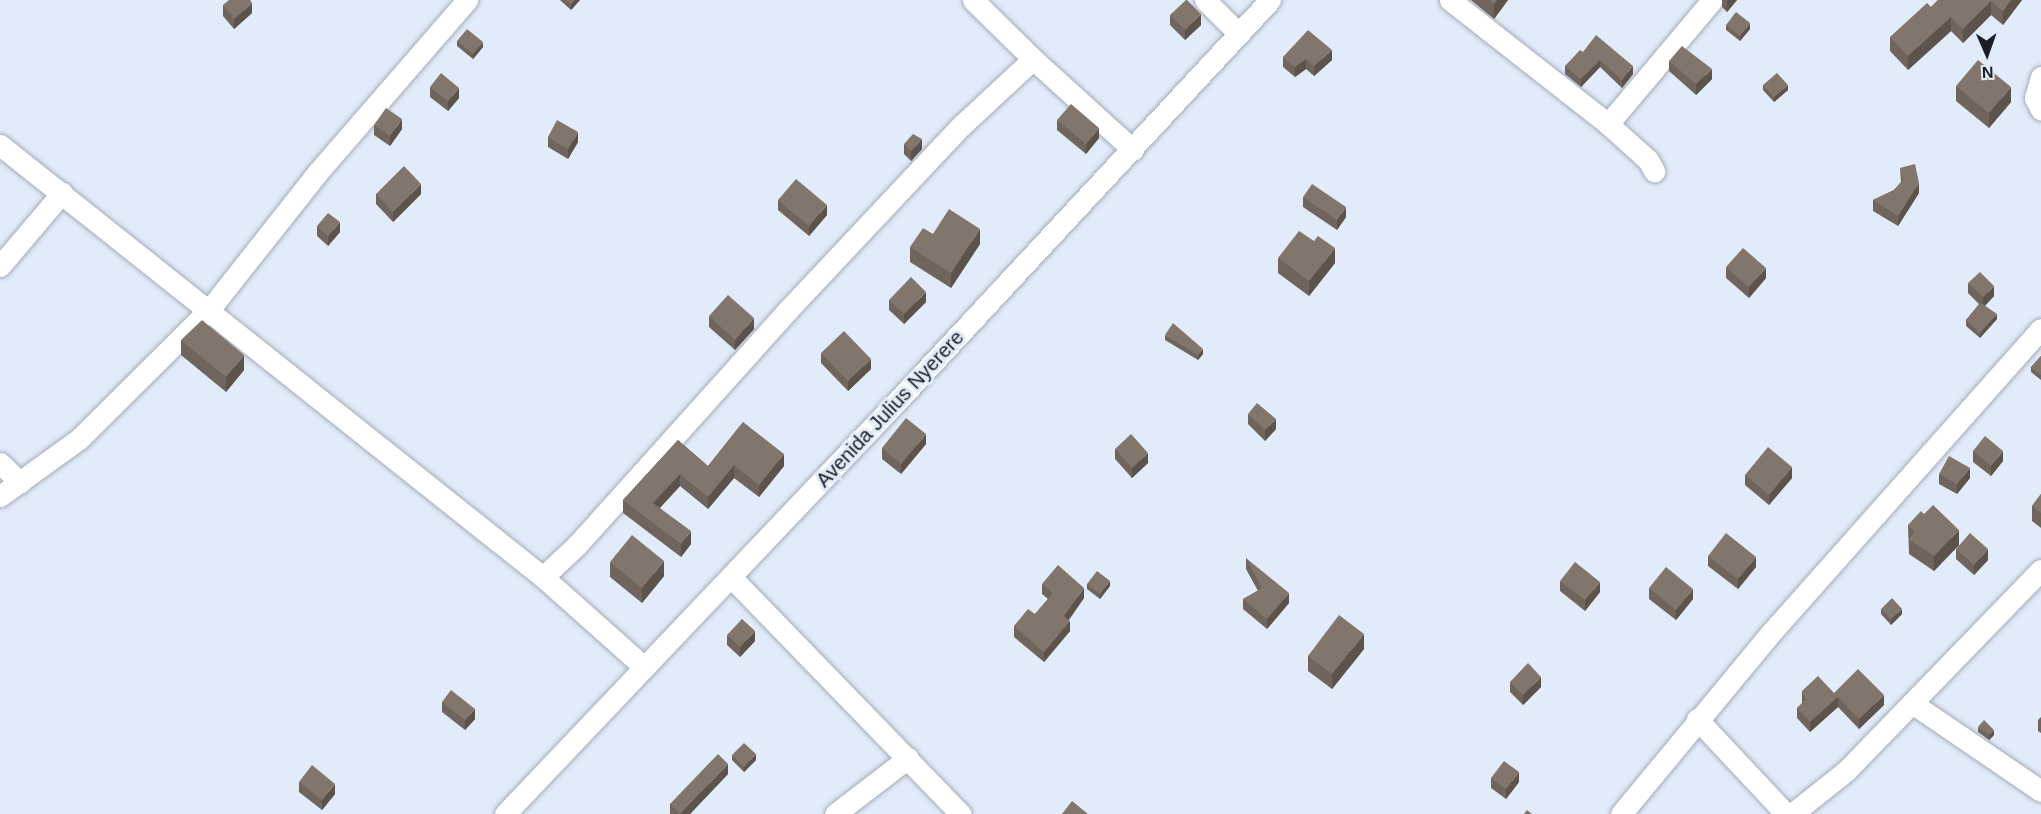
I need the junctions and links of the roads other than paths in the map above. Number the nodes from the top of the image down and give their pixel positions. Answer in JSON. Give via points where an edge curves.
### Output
{"nodes":[{"id":1,"x":467,"y":0,"type":"edge"},
{"id":2,"x":973,"y":0,"type":"edge"},
{"id":3,"x":1205,"y":0,"type":"edge"},
{"id":4,"x":1270,"y":0,"type":"edge"},
{"id":5,"x":1449,"y":0,"type":"edge"},
{"id":6,"x":1712,"y":0,"type":"edge"},
{"id":7,"x":1239,"y":34,"type":"junction"},
{"id":8,"x":1033,"y":59,"type":"junction"},
{"id":9,"x":2041,"y":77,"type":"edge"},
{"id":10,"x":2041,"y":110,"type":"edge"},
{"id":11,"x":1608,"y":124,"type":"junction"},
{"id":12,"x":0,"y":144,"type":"edge"},
{"id":13,"x":1133,"y":150,"type":"junction"},
{"id":14,"x":1654,"y":171,"type":"dead end"},
{"id":15,"x":62,"y":193,"type":"junction"},
{"id":16,"x":0,"y":266,"type":"edge"},
{"id":17,"x":209,"y":310,"type":"junction"},
{"id":18,"x":2041,"y":329,"type":"edge"},
{"id":19,"x":0,"y":463,"type":"edge"},
{"id":20,"x":20,"y":482,"type":"junction"},
{"id":21,"x":0,"y":496,"type":"edge"},
{"id":22,"x":2041,"y":570,"type":"edge"},
{"id":23,"x":543,"y":577,"type":"junction"},
{"id":24,"x":731,"y":577,"type":"junction"},
{"id":25,"x":644,"y":666,"type":"junction"},
{"id":26,"x":1912,"y":702,"type":"junction"},
{"id":27,"x":1697,"y":719,"type":"junction"},
{"id":28,"x":908,"y":758,"type":"junction"},
{"id":29,"x":2041,"y":790,"type":"edge"},
{"id":30,"x":505,"y":814,"type":"edge"},
{"id":31,"x":835,"y":814,"type":"edge"},
{"id":32,"x":961,"y":814,"type":"edge"},
{"id":33,"x":1621,"y":814,"type":"edge"},
{"id":34,"x":1786,"y":814,"type":"edge"},
{"id":35,"x":1792,"y":814,"type":"edge"}],
"edges":[{"from":1,"to":17,"type":"street","via":[[318,172]]},
{"from":2,"to":8,"type":"street"},
{"from":3,"to":7,"type":"street"},
{"from":4,"to":7,"type":"street","name":"Avenida Julius Nyerere"},
{"from":5,"to":11,"type":"street"},
{"from":6,"to":11,"type":"street"},
{"from":7,"to":13,"type":"street","name":"Avenida Julius Nyerere"},
{"from":8,"to":13,"type":"street"},
{"from":8,"to":23,"type":"street","via":[[961,126],[787,311],[578,544]]},
{"from":9,"to":10,"type":"street","via":[[2035,98]]},
{"from":11,"to":14,"type":"street","via":[[1648,160]]},
{"from":12,"to":15,"type":"street"},
{"from":13,"to":24,"type":"street","name":"Avenida Julius Nyerere"},
{"from":15,"to":16,"type":"street"},
{"from":15,"to":17,"type":"street"},
{"from":17,"to":20,"type":"street","via":[[79,439]]},
{"from":17,"to":23,"type":"street"},
{"from":18,"to":27,"type":"street"},
{"from":19,"to":20,"type":"street"},
{"from":20,"to":21,"type":"street"},
{"from":22,"to":26,"type":"street"},
{"from":23,"to":25,"type":"street"},
{"from":24,"to":25,"type":"street","name":"Avenida Julius Nyerere"},
{"from":24,"to":28,"type":"street"},
{"from":25,"to":30,"type":"street","name":"Avenida Julius Nyerere"},
{"from":26,"to":29,"type":"street"},
{"from":26,"to":35,"type":"street","via":[[1846,771]]},
{"from":27,"to":33,"type":"street"},
{"from":27,"to":34,"type":"street"},
{"from":28,"to":31,"type":"street"},
{"from":28,"to":32,"type":"street"}]}
